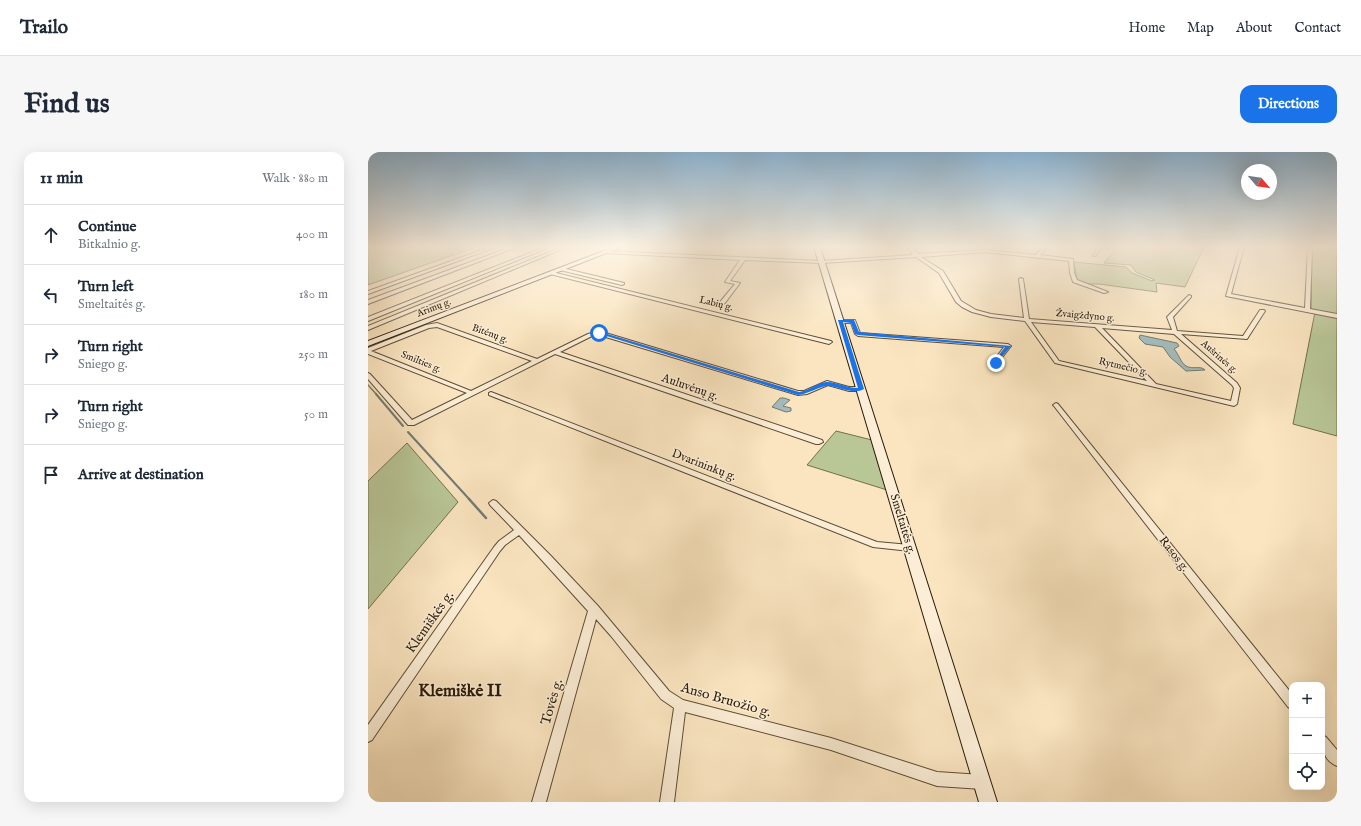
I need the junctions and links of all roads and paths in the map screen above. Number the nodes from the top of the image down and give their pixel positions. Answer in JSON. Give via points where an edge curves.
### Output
{"nodes":[{"id":1,"x":411,"y":277,"type":"edge"},
{"id":2,"x":433,"y":277,"type":"edge"},
{"id":3,"x":472,"y":277,"type":"edge"},
{"id":4,"x":491,"y":277,"type":"edge"},
{"id":5,"x":541,"y":277,"type":"edge"},
{"id":6,"x":569,"y":277,"type":"edge"},
{"id":7,"x":596,"y":277,"type":"edge"},
{"id":8,"x":730,"y":277,"type":"edge"},
{"id":9,"x":827,"y":277,"type":"edge"},
{"id":10,"x":944,"y":277,"type":"edge"},
{"id":11,"x":1074,"y":277,"type":"edge"},
{"id":12,"x":1233,"y":277,"type":"edge"},
{"id":13,"x":1309,"y":277,"type":"edge"},
{"id":14,"x":1021,"y":279,"type":"dead end"},
{"id":15,"x":627,"y":285,"type":"dead end"},
{"id":16,"x":1106,"y":292,"type":"dead end"},
{"id":17,"x":368,"y":293,"type":"edge"},
{"id":18,"x":1189,"y":296,"type":"dead end"},
{"id":19,"x":368,"y":302,"type":"edge"},
{"id":20,"x":723,"y":302,"type":"dead end"},
{"id":21,"x":1307,"y":310,"type":"junction"},
{"id":22,"x":1262,"y":311,"type":"dead end"},
{"id":23,"x":1337,"y":316,"type":"edge"},
{"id":24,"x":368,"y":319,"type":"edge"},
{"id":25,"x":1027,"y":320,"type":"junction"},
{"id":26,"x":840,"y":321,"type":"junction"},
{"id":27,"x":1097,"y":326,"type":"junction"},
{"id":28,"x":368,"y":328,"type":"edge"},
{"id":29,"x":1175,"y":332,"type":"junction"},
{"id":30,"x":829,"y":342,"type":"dead end"},
{"id":31,"x":368,"y":344,"type":"edge"},
{"id":32,"x":368,"y":351,"type":"edge"},
{"id":33,"x":554,"y":352,"type":"junction"},
{"id":34,"x":538,"y":361,"type":"junction"},
{"id":35,"x":996,"y":363,"type":"dead end"},
{"id":36,"x":368,"y":375,"type":"edge"},
{"id":37,"x":1153,"y":384,"type":"junction"},
{"id":38,"x":861,"y":389,"type":"junction"},
{"id":39,"x":468,"y":391,"type":"dead end"},
{"id":40,"x":491,"y":394,"type":"dead end"},
{"id":41,"x":1234,"y":404,"type":"joint"},
{"id":42,"x":1056,"y":405,"type":"dead end"},
{"id":43,"x":819,"y":442,"type":"dead end"},
{"id":44,"x":493,"y":503,"type":"dead end"},
{"id":45,"x":520,"y":530,"type":"junction"},
{"id":46,"x":910,"y":548,"type":"junction"},
{"id":47,"x":594,"y":609,"type":"junction"},
{"id":48,"x":1289,"y":699,"type":"edge"},
{"id":49,"x":680,"y":705,"type":"junction"},
{"id":50,"x":368,"y":736,"type":"edge"},
{"id":51,"x":1325,"y":745,"type":"edge"},
{"id":52,"x":1337,"y":760,"type":"edge"},
{"id":53,"x":982,"y":782,"type":"junction"},
{"id":54,"x":539,"y":802,"type":"edge"},
{"id":55,"x":668,"y":802,"type":"edge"},
{"id":56,"x":988,"y":802,"type":"edge"}],
"edges":[{"from":1,"to":17,"type":"street"},
{"from":2,"to":19,"type":"street"},
{"from":3,"to":24,"type":"street"},
{"from":4,"to":28,"type":"street"},
{"from":5,"to":31,"type":"main road","name":"Arimų g."},
{"from":6,"to":30,"type":"street","name":"Labių g."},
{"from":7,"to":15,"type":"street"},
{"from":8,"to":20,"type":"street","via":[[727,282],[738,282]]},
{"from":9,"to":26,"type":"main road","name":"Smeltaitės g."},
{"from":10,"to":25,"type":"street","name":"Žvaigždyno g.","via":[[964,306],[985,315]]},
{"from":11,"to":16,"type":"street","via":[[1075,281]]},
{"from":12,"to":21,"type":"street","via":[[1228,295]]},
{"from":13,"to":21,"type":"street"},
{"from":14,"to":25,"type":"street"},
{"from":18,"to":29,"type":"street","via":[[1170,317]]},
{"from":21,"to":23,"type":"street"},
{"from":22,"to":29,"type":"street","name":"Žvaigždyno g.","via":[[1245,338]]},
{"from":25,"to":27,"type":"street","name":"Žvaigždyno g."},
{"from":25,"to":37,"type":"street","name":"Rytmečio g.","via":[[1057,362]]},
{"from":26,"to":35,"type":"street","via":[[853,321],[858,334],[1008,346]]},
{"from":26,"to":38,"type":"main road","name":"Smeltaitės g."},
{"from":27,"to":29,"type":"street","name":"Žvaigždyno g."},
{"from":27,"to":37,"type":"street"},
{"from":29,"to":41,"type":"street","name":"Aušrinės g.","via":[[1235,384],[1237,388]]},
{"from":32,"to":34,"type":"street","name":"Bitėnų g.","via":[[428,326],[437,325]]},
{"from":32,"to":39,"type":"street","name":"Smilties g."},
{"from":33,"to":34,"type":"street"},
{"from":33,"to":38,"type":"street","via":[[599,333],[798,393],[805,393],[827,383],[849,389]]},
{"from":33,"to":43,"type":"street","name":"Auluvėnų g."},
{"from":34,"to":36,"type":"street","via":[[411,423]]},
{"from":37,"to":41,"type":"street","name":"Rytmečio g."},
{"from":38,"to":46,"type":"main road","name":"Smeltaitės g."},
{"from":40,"to":46,"type":"street","name":"Dvarininkų g.","via":[[876,545]]},
{"from":42,"to":48,"type":"street","name":"Rasos g."},
{"from":44,"to":45,"type":"street","name":"Anso Bruožio g."},
{"from":45,"to":47,"type":"street","name":"Anso Bruožio g."},
{"from":45,"to":50,"type":"street","name":"Klemiškės g.","via":[[497,549]]},
{"from":46,"to":53,"type":"main road","name":"Smeltaitės g."},
{"from":47,"to":49,"type":"street","name":"Anso Bruožio g.","via":[[665,696]]},
{"from":47,"to":54,"type":"street","name":"Tovės g."},
{"from":49,"to":53,"type":"street","name":"Anso Bruožio g.","via":[[831,744],[937,779]]},
{"from":49,"to":55,"type":"street"},
{"from":51,"to":52,"type":"street"},
{"from":53,"to":56,"type":"main road","name":"Smeltaitės g."}]}
